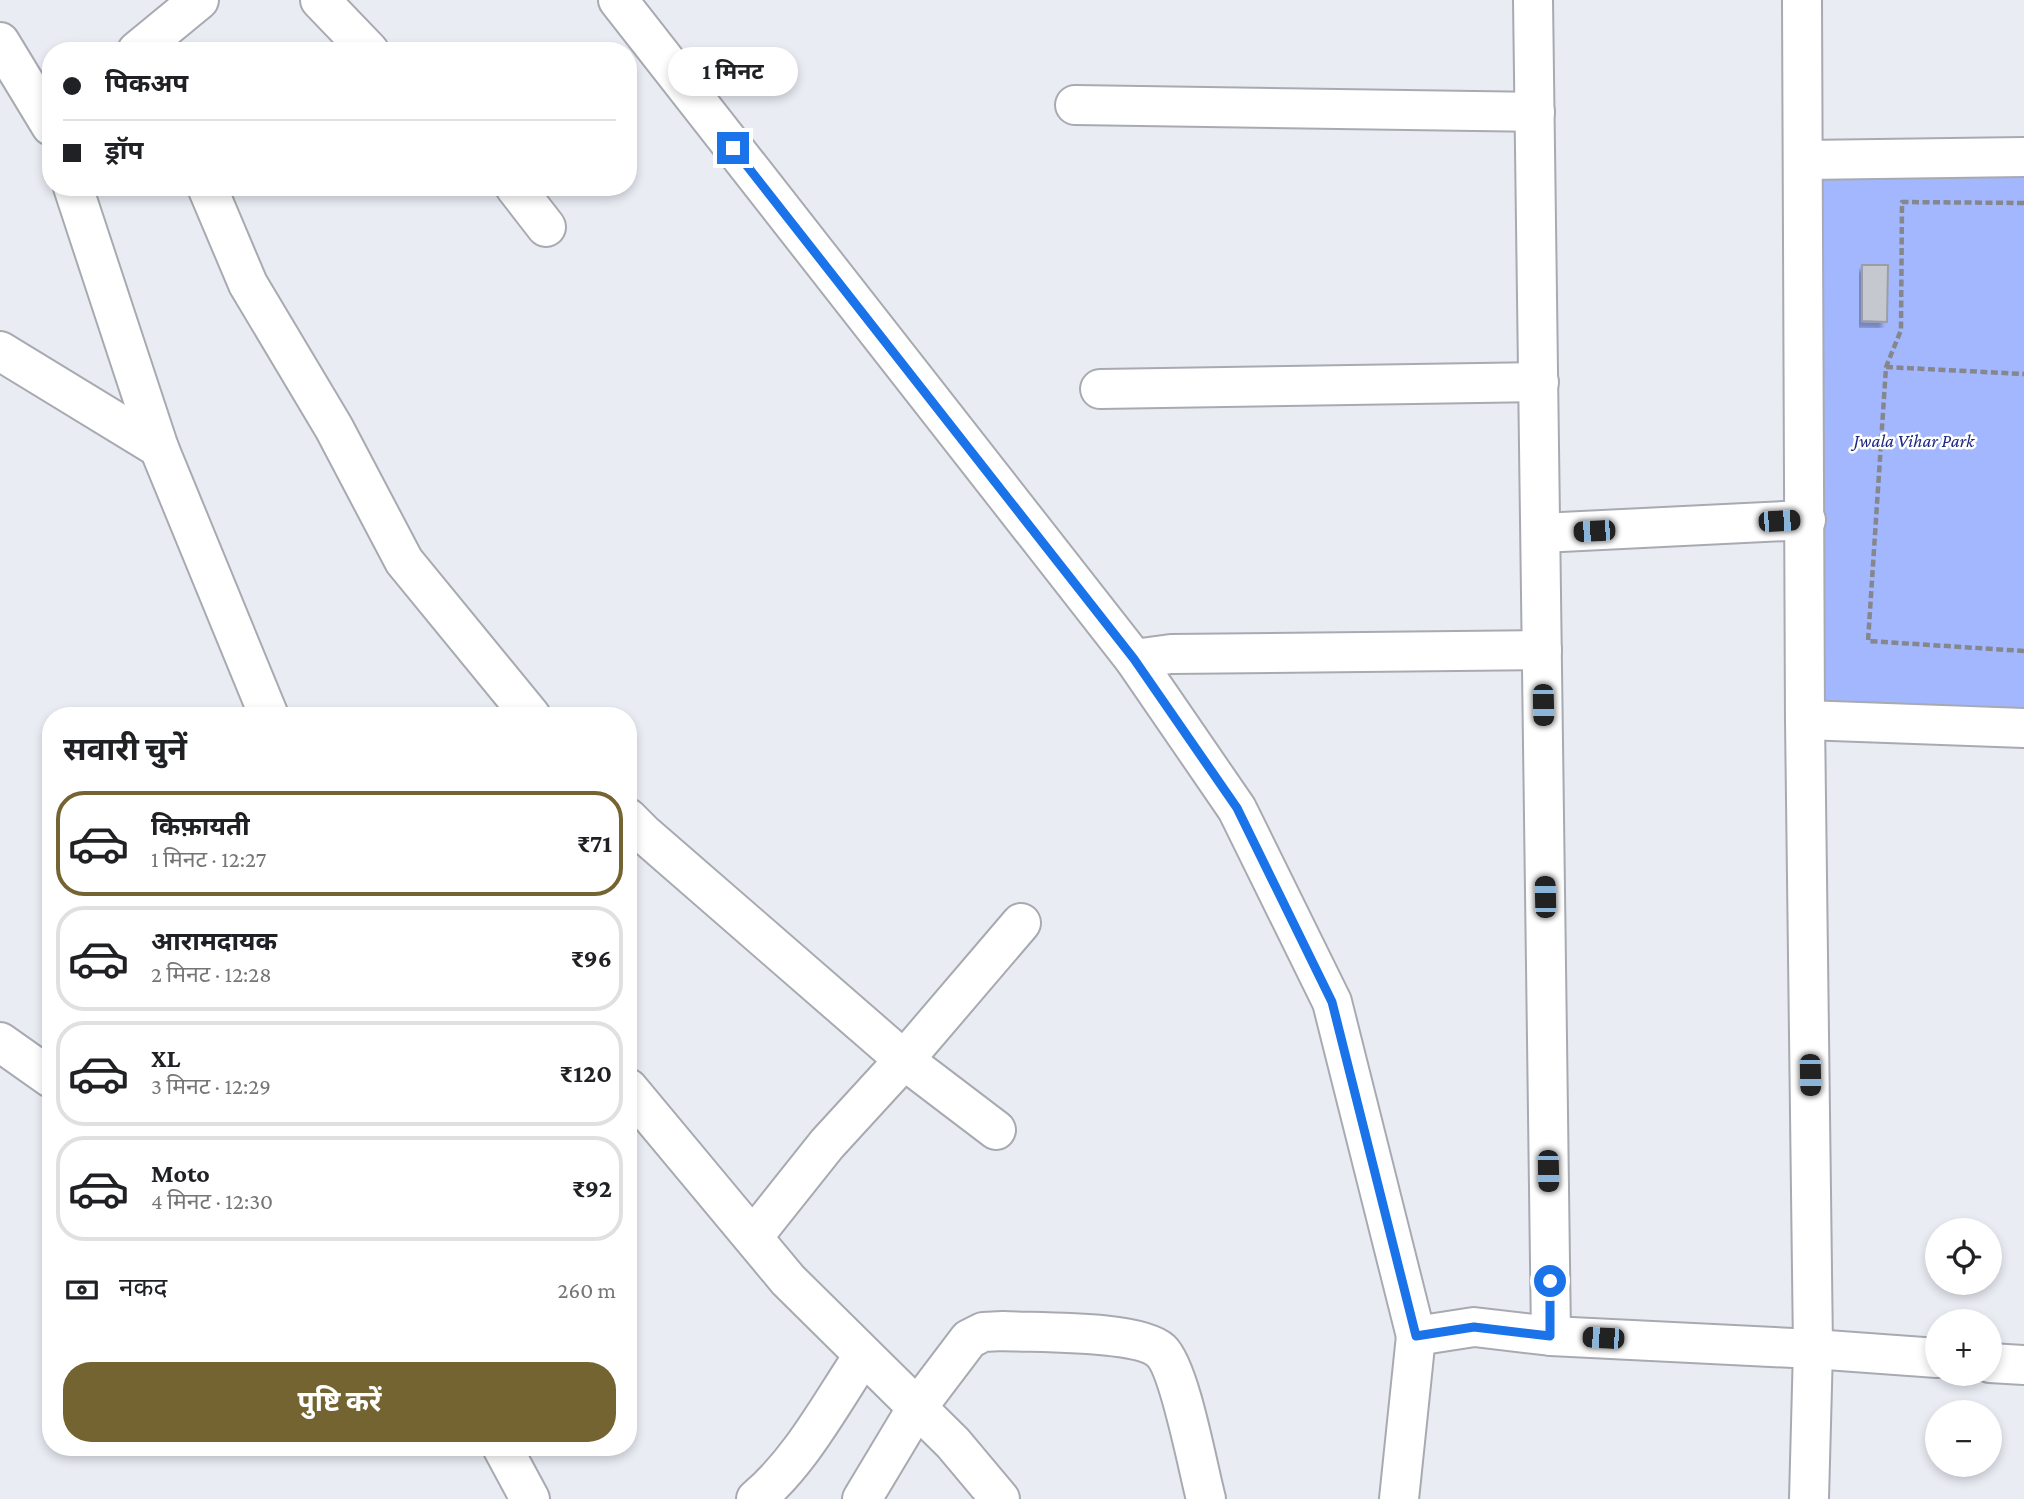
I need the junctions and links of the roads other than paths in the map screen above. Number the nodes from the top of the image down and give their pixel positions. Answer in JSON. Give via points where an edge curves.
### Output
{"nodes":[{"id":1,"x":198,"y":0,"type":"edge"},
{"id":2,"x":320,"y":0,"type":"edge"},
{"id":3,"x":618,"y":0,"type":"edge"},
{"id":4,"x":1534,"y":0,"type":"edge"},
{"id":5,"x":1802,"y":0,"type":"edge"},
{"id":6,"x":0,"y":42,"type":"edge"},
{"id":7,"x":151,"y":42,"type":"edge"},
{"id":8,"x":360,"y":42,"type":"edge"},
{"id":9,"x":1075,"y":105,"type":"dead end"},
{"id":10,"x":42,"y":110,"type":"edge"},
{"id":11,"x":1535,"y":112,"type":"junction"},
{"id":12,"x":2024,"y":157,"type":"edge"},
{"id":13,"x":1804,"y":160,"type":"junction"},
{"id":14,"x":76,"y":196,"type":"edge"},
{"id":15,"x":210,"y":196,"type":"edge"},
{"id":16,"x":522,"y":196,"type":"edge"},
{"id":17,"x":546,"y":227,"type":"dead end"},
{"id":18,"x":0,"y":351,"type":"edge"},
{"id":19,"x":1539,"y":382,"type":"junction"},
{"id":20,"x":1100,"y":389,"type":"dead end"},
{"id":21,"x":159,"y":448,"type":"junction"},
{"id":22,"x":1806,"y":520,"type":"junction"},
{"id":23,"x":1541,"y":533,"type":"junction"},
{"id":24,"x":1542,"y":650,"type":"junction"},
{"id":25,"x":1150,"y":657,"type":"junction"},
{"id":26,"x":265,"y":707,"type":"edge"},
{"id":27,"x":524,"y":707,"type":"edge"},
{"id":28,"x":1805,"y":720,"type":"junction"},
{"id":29,"x":2024,"y":728,"type":"edge"},
{"id":30,"x":637,"y":828,"type":"edge"},
{"id":31,"x":1021,"y":923,"type":"dead end"},
{"id":32,"x":0,"y":1042,"type":"edge"},
{"id":33,"x":904,"y":1060,"type":"junction"},
{"id":34,"x":42,"y":1072,"type":"edge"},
{"id":35,"x":637,"y":1099,"type":"edge"},
{"id":36,"x":996,"y":1130,"type":"dead end"},
{"id":37,"x":753,"y":1237,"type":"junction"},
{"id":38,"x":1446,"y":1331,"type":"junction"},
{"id":39,"x":1550,"y":1336,"type":"junction"},
{"id":40,"x":1813,"y":1349,"type":"junction"},
{"id":41,"x":863,"y":1356,"type":"junction"},
{"id":42,"x":1925,"y":1358,"type":"edge"},
{"id":43,"x":2002,"y":1364,"type":"edge"},
{"id":44,"x":2024,"y":1365,"type":"edge"},
{"id":45,"x":916,"y":1409,"type":"junction"},
{"id":46,"x":507,"y":1456,"type":"edge"},
{"id":47,"x":530,"y":1499,"type":"edge"},
{"id":48,"x":756,"y":1499,"type":"edge"},
{"id":49,"x":862,"y":1499,"type":"edge"},
{"id":50,"x":1000,"y":1499,"type":"edge"},
{"id":51,"x":1206,"y":1499,"type":"edge"},
{"id":52,"x":1399,"y":1499,"type":"edge"},
{"id":53,"x":1809,"y":1499,"type":"edge"}],
"edges":[{"from":1,"to":7,"type":"street"},
{"from":2,"to":8,"type":"street"},
{"from":3,"to":25,"type":"street"},
{"from":4,"to":11,"type":"street"},
{"from":5,"to":13,"type":"street"},
{"from":6,"to":10,"type":"street"},
{"from":9,"to":11,"type":"street"},
{"from":11,"to":19,"type":"street"},
{"from":12,"to":13,"type":"street"},
{"from":13,"to":22,"type":"street"},
{"from":14,"to":21,"type":"street"},
{"from":15,"to":27,"type":"street","via":[[248,284],[334,428],[404,561]]},
{"from":16,"to":17,"type":"street"},
{"from":18,"to":21,"type":"street"},
{"from":19,"to":20,"type":"street"},
{"from":19,"to":23,"type":"street"},
{"from":21,"to":26,"type":"street"},
{"from":22,"to":23,"type":"street"},
{"from":22,"to":28,"type":"street"},
{"from":23,"to":24,"type":"street"},
{"from":24,"to":25,"type":"street"},
{"from":24,"to":39,"type":"street"},
{"from":25,"to":38,"type":"street","via":[[1237,808],[1332,1002]]},
{"from":28,"to":29,"type":"street"},
{"from":28,"to":40,"type":"street"},
{"from":30,"to":33,"type":"street"},
{"from":31,"to":33,"type":"street"},
{"from":32,"to":34,"type":"street"},
{"from":33,"to":36,"type":"street"},
{"from":33,"to":37,"type":"street","via":[[827,1144]]},
{"from":35,"to":37,"type":"street"},
{"from":37,"to":41,"type":"street"},
{"from":38,"to":39,"type":"street"},
{"from":38,"to":52,"type":"street"},
{"from":39,"to":40,"type":"street"},
{"from":40,"to":42,"type":"street"},
{"from":40,"to":53,"type":"street"},
{"from":41,"to":45,"type":"street"},
{"from":41,"to":48,"type":"street","via":[[794,1459]]},
{"from":43,"to":44,"type":"street"},
{"from":45,"to":49,"type":"street"},
{"from":45,"to":50,"type":"street","via":[[953,1443]]},
{"from":45,"to":51,"type":"street","via":[[975,1334],[1003,1331],[1148,1342],[1160,1350],[1174,1371]]},
{"from":46,"to":47,"type":"street"}]}
